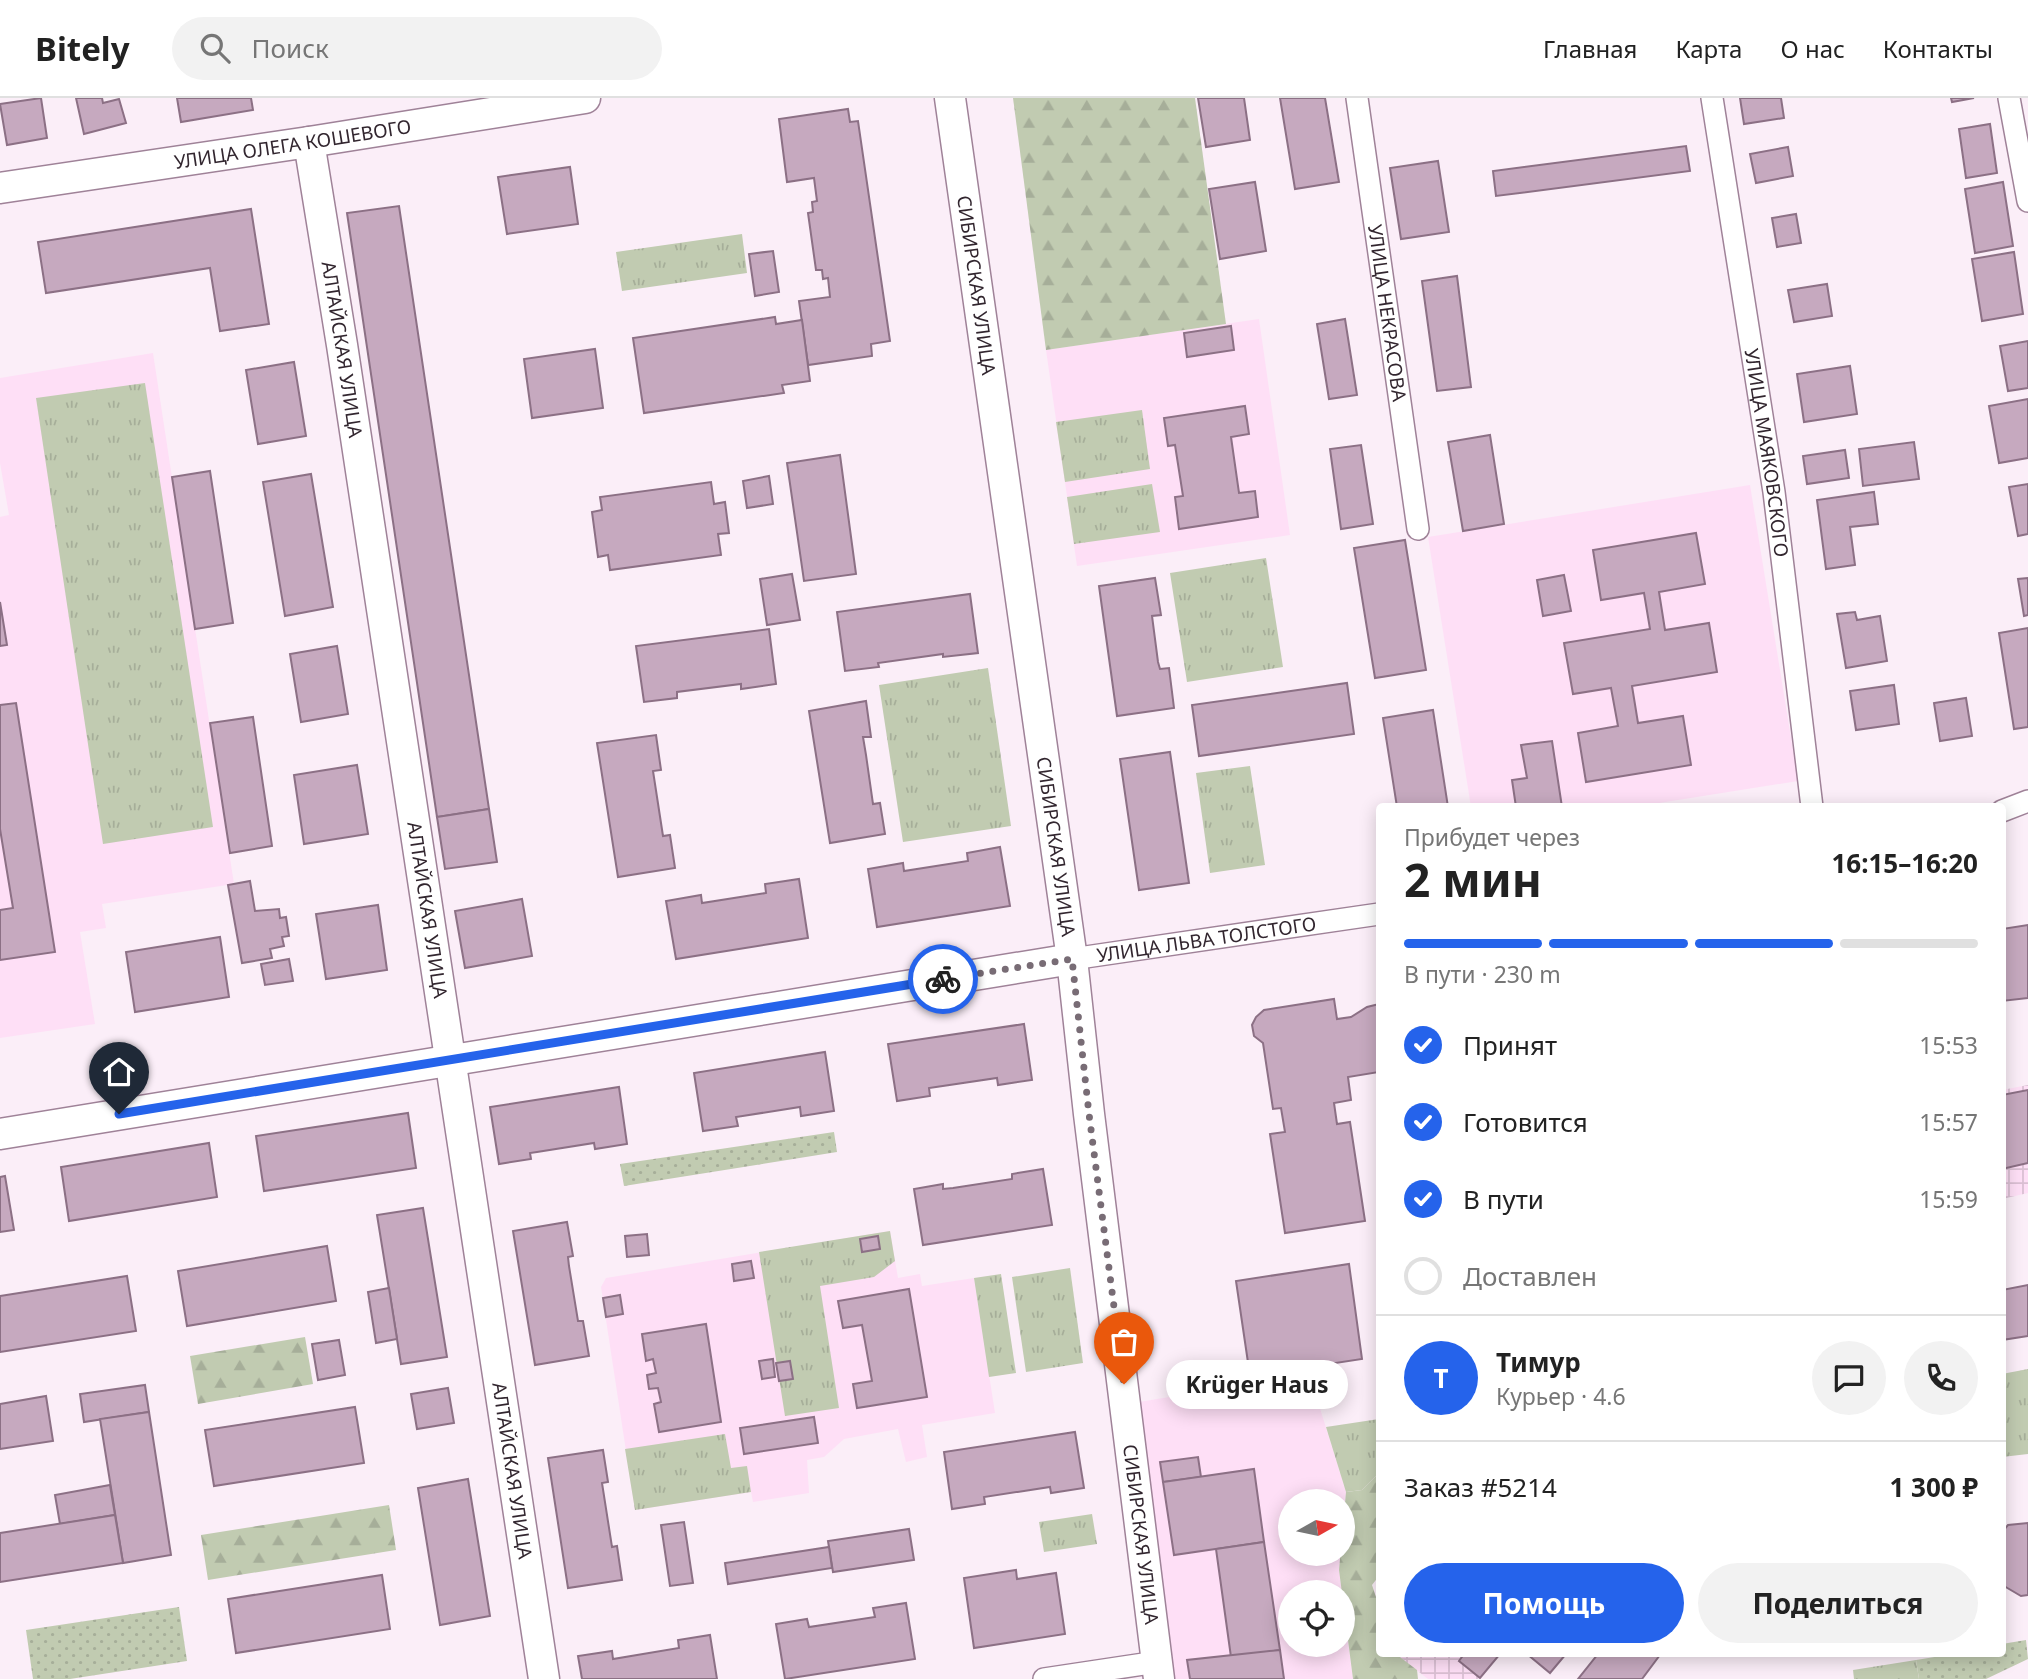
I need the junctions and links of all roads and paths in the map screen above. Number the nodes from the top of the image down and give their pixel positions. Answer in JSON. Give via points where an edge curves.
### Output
{"nodes":[{"id":1,"x":585,"y":98,"type":"edge"},
{"id":2,"x":950,"y":98,"type":"edge"},
{"id":3,"x":1357,"y":98,"type":"edge"},
{"id":4,"x":1712,"y":98,"type":"edge"},
{"id":5,"x":2009,"y":98,"type":"edge"},
{"id":6,"x":309,"y":142,"type":"junction"},
{"id":7,"x":0,"y":188,"type":"edge"},
{"id":8,"x":2028,"y":201,"type":"edge"},
{"id":9,"x":1418,"y":529,"type":"dead end"},
{"id":10,"x":2028,"y":801,"type":"edge"},
{"id":11,"x":1812,"y":803,"type":"edge"},
{"id":12,"x":2006,"y":809,"type":"edge"},
{"id":13,"x":1376,"y":914,"type":"edge"},
{"id":14,"x":1072,"y":959,"type":"junction"},
{"id":15,"x":450,"y":1059,"type":"junction"},
{"id":16,"x":0,"y":1134,"type":"edge"},
{"id":17,"x":1158,"y":1671,"type":"edge"},
{"id":18,"x":544,"y":1679,"type":"edge"},
{"id":19,"x":1044,"y":1679,"type":"edge"}],
"edges":[{"from":1,"to":6,"type":"main road","name":"УЛИЦА ОЛЕГА КОШЕВОГО"},
{"from":2,"to":14,"type":"main road","name":"СИБИРСКАЯ УЛИЦА"},
{"from":3,"to":9,"type":"street","name":"УЛИЦА НЕКРАСОВА"},
{"from":4,"to":11,"type":"street","name":"УЛИЦА МАЯКОВСКОГО","via":[[1774,492]]},
{"from":5,"to":8,"type":"street"},
{"from":6,"to":7,"type":"main road","name":"УЛИЦА ОЛЕГА КОШЕВОГО"},
{"from":6,"to":15,"type":"main road","name":"АЛТАЙСКАЯ УЛИЦА"},
{"from":10,"to":12,"type":"street"},
{"from":13,"to":14,"type":"street","name":"УЛИЦА ЛЬВА ТОЛСТОГО"},
{"from":14,"to":15,"type":"main road","name":"УЛИЦА ЛЬВА ТОЛСТОГО"},
{"from":14,"to":17,"type":"main road","name":"СИБИРСКАЯ УЛИЦА"},
{"from":15,"to":16,"type":"main road","name":"УЛИЦА ЛЬВА ТОЛСТОГО"},
{"from":15,"to":18,"type":"main road","name":"АЛТАЙСКАЯ УЛИЦА"},
{"from":17,"to":19,"type":"street"}]}
